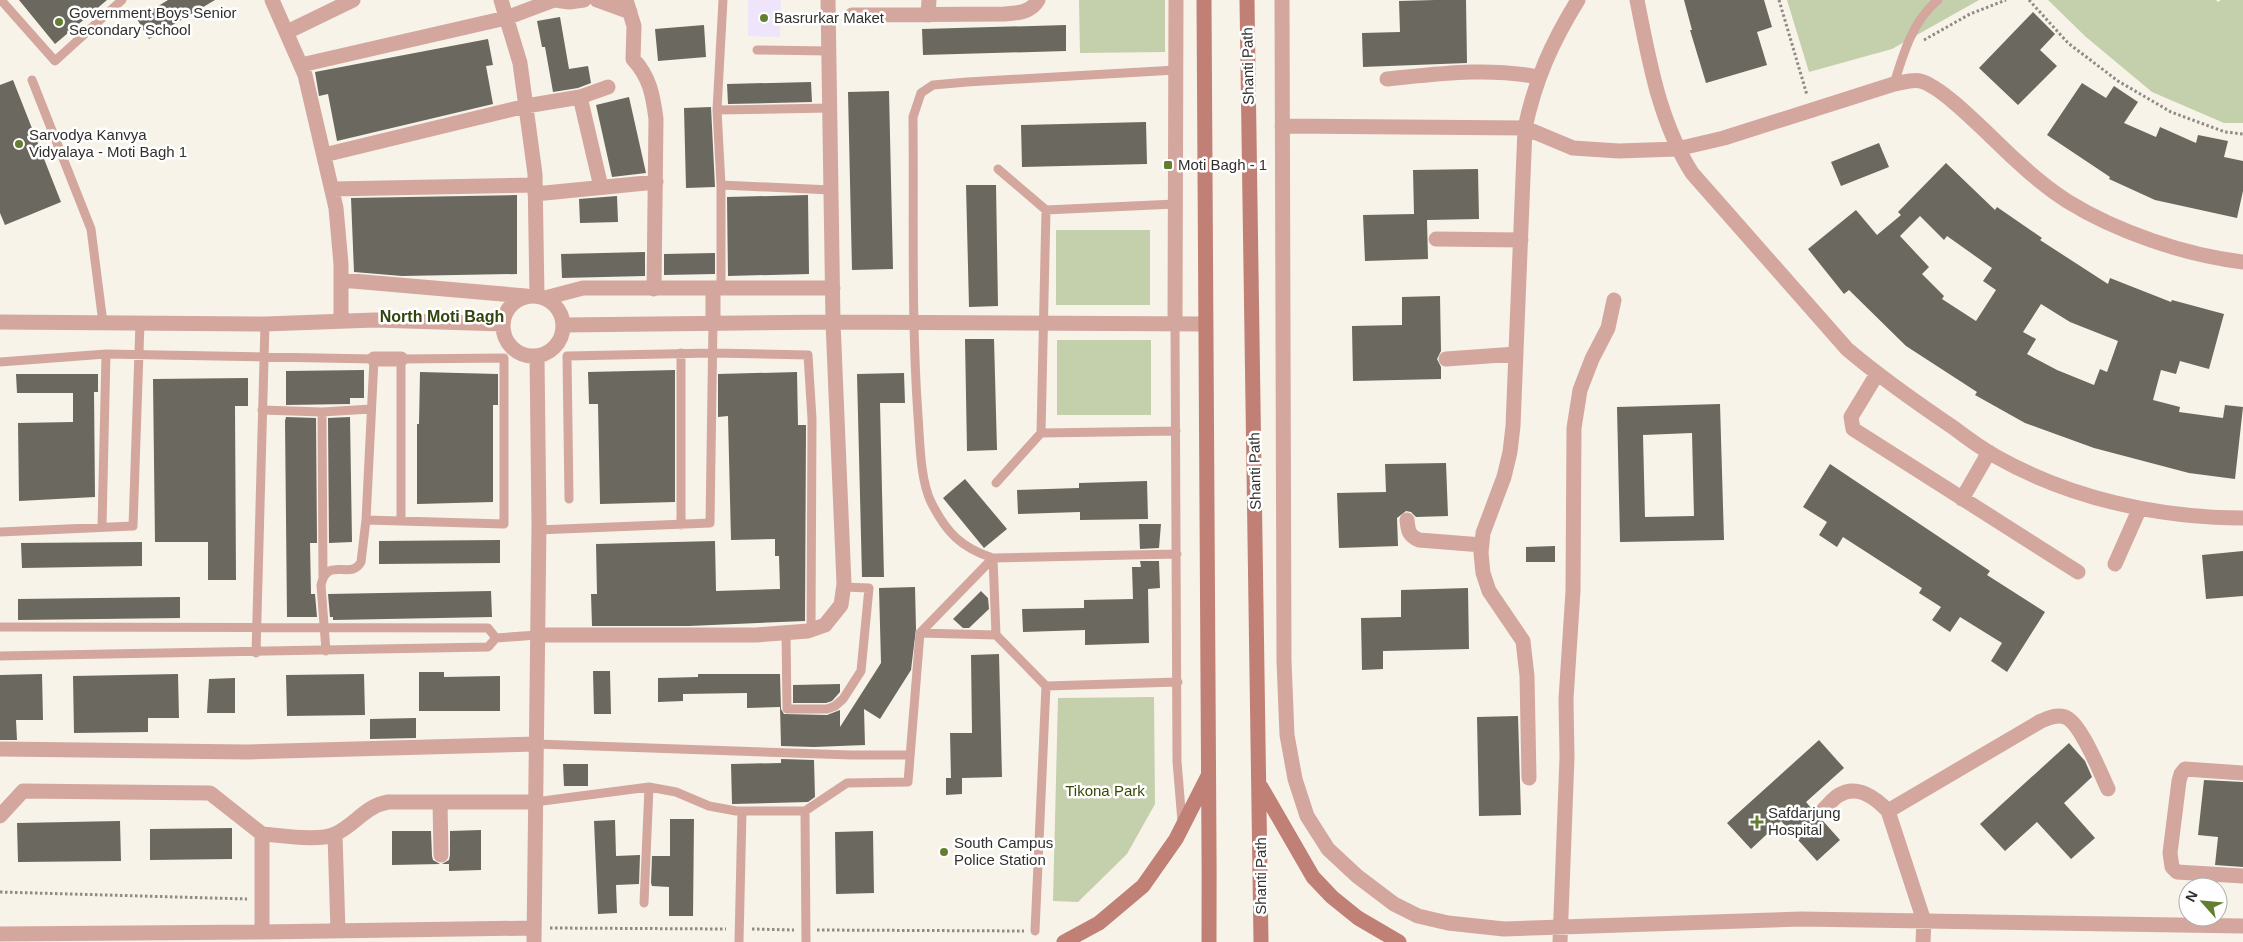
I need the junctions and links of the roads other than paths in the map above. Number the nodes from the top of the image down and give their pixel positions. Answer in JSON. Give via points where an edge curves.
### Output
{"nodes":[{"id":1,"x":122,"y":0,"type":"edge"},
{"id":2,"x":272,"y":0,"type":"edge"},
{"id":3,"x":353,"y":0,"type":"edge"},
{"id":4,"x":501,"y":0,"type":"edge"},
{"id":5,"x":554,"y":0,"type":"edge"},
{"id":6,"x":584,"y":0,"type":"edge"},
{"id":7,"x":597,"y":0,"type":"edge"},
{"id":8,"x":723,"y":0,"type":"edge"},
{"id":9,"x":828,"y":0,"type":"edge"},
{"id":10,"x":929,"y":0,"type":"edge"},
{"id":11,"x":1038,"y":0,"type":"edge"},
{"id":12,"x":1176,"y":0,"type":"edge"},
{"id":13,"x":1204,"y":0,"type":"edge"},
{"id":14,"x":1247,"y":0,"type":"edge"},
{"id":15,"x":1282,"y":0,"type":"edge"},
{"id":16,"x":1578,"y":0,"type":"edge"},
{"id":17,"x":1637,"y":0,"type":"edge"},
{"id":18,"x":1938,"y":0,"type":"edge"},
{"id":19,"x":1,"y":1,"type":"edge"},
{"id":20,"x":628,"y":6,"type":"edge"},
{"id":21,"x":852,"y":15,"type":"dead end"},
{"id":22,"x":928,"y":16,"type":"junction"},
{"id":23,"x":506,"y":18,"type":"junction"},
{"id":24,"x":287,"y":32,"type":"junction"},
{"id":25,"x":757,"y":50,"type":"dead end"},
{"id":26,"x":828,"y":51,"type":"junction"},
{"id":27,"x":301,"y":65,"type":"junction"},
{"id":28,"x":1176,"y":70,"type":"junction"},
{"id":29,"x":1538,"y":77,"type":"junction"},
{"id":30,"x":1387,"y":79,"type":"dead end"},
{"id":31,"x":32,"y":80,"type":"dead end"},
{"id":32,"x":1894,"y":84,"type":"junction"},
{"id":33,"x":608,"y":87,"type":"dead end"},
{"id":34,"x":580,"y":97,"type":"junction"},
{"id":35,"x":526,"y":106,"type":"junction"},
{"id":36,"x":830,"y":108,"type":"junction"},
{"id":37,"x":717,"y":110,"type":"junction"},
{"id":38,"x":1282,"y":126,"type":"junction"},
{"id":39,"x":1525,"y":128,"type":"junction"},
{"id":40,"x":1677,"y":149,"type":"junction"},
{"id":41,"x":324,"y":155,"type":"junction"},
{"id":42,"x":998,"y":169,"type":"dead end"},
{"id":43,"x":656,"y":182,"type":"junction"},
{"id":44,"x":721,"y":185,"type":"junction"},
{"id":45,"x":601,"y":187,"type":"junction"},
{"id":46,"x":332,"y":189,"type":"junction"},
{"id":47,"x":535,"y":190,"type":"junction"},
{"id":48,"x":831,"y":190,"type":"junction"},
{"id":49,"x":1175,"y":204,"type":"junction"},
{"id":50,"x":1046,"y":210,"type":"junction"},
{"id":51,"x":1436,"y":239,"type":"dead end"},
{"id":52,"x":1521,"y":240,"type":"junction"},
{"id":53,"x":2243,"y":262,"type":"edge"},
{"id":54,"x":341,"y":280,"type":"junction"},
{"id":55,"x":833,"y":288,"type":"junction"},
{"id":56,"x":654,"y":289,"type":"junction"},
{"id":57,"x":717,"y":290,"type":"junction"},
{"id":58,"x":536,"y":296,"type":"junction"},
{"id":59,"x":1614,"y":300,"type":"dead end"},
{"id":60,"x":341,"y":321,"type":"junction"},
{"id":61,"x":0,"y":322,"type":"edge"},
{"id":62,"x":833,"y":322,"type":"junction"},
{"id":63,"x":104,"y":323,"type":"junction"},
{"id":64,"x":140,"y":323,"type":"junction"},
{"id":65,"x":713,"y":323,"type":"junction"},
{"id":66,"x":913,"y":323,"type":"junction"},
{"id":67,"x":264,"y":324,"type":"junction"},
{"id":68,"x":503,"y":324,"type":"junction"},
{"id":69,"x":1044,"y":324,"type":"junction"},
{"id":70,"x":1175,"y":324,"type":"junction"},
{"id":71,"x":1204,"y":324,"type":"junction"},
{"id":72,"x":564,"y":325,"type":"junction"},
{"id":73,"x":713,"y":353,"type":"junction"},
{"id":74,"x":106,"y":354,"type":"junction"},
{"id":75,"x":682,"y":354,"type":"junction"},
{"id":76,"x":1516,"y":354,"type":"junction"},
{"id":77,"x":139,"y":355,"type":"junction"},
{"id":78,"x":537,"y":356,"type":"junction"},
{"id":79,"x":264,"y":358,"type":"junction"},
{"id":80,"x":374,"y":359,"type":"junction"},
{"id":81,"x":401,"y":359,"type":"junction"},
{"id":82,"x":1446,"y":359,"type":"dead end"},
{"id":83,"x":0,"y":362,"type":"edge"},
{"id":84,"x":1877,"y":374,"type":"junction"},
{"id":85,"x":371,"y":409,"type":"junction"},
{"id":86,"x":262,"y":410,"type":"junction"},
{"id":87,"x":322,"y":412,"type":"junction"},
{"id":88,"x":1176,"y":430,"type":"junction"},
{"id":89,"x":1041,"y":433,"type":"junction"},
{"id":90,"x":1989,"y":452,"type":"junction"},
{"id":91,"x":996,"y":483,"type":"dead end"},
{"id":92,"x":569,"y":499,"type":"dead end"},
{"id":93,"x":1962,"y":499,"type":"junction"},
{"id":94,"x":2139,"y":510,"type":"junction"},
{"id":95,"x":2243,"y":518,"type":"edge"},
{"id":96,"x":366,"y":520,"type":"junction"},
{"id":97,"x":1407,"y":520,"type":"dead end"},
{"id":98,"x":401,"y":521,"type":"junction"},
{"id":99,"x":681,"y":525,"type":"junction"},
{"id":100,"x":102,"y":527,"type":"junction"},
{"id":101,"x":538,"y":530,"type":"junction"},
{"id":102,"x":0,"y":532,"type":"edge"},
{"id":103,"x":1482,"y":545,"type":"junction"},
{"id":104,"x":1177,"y":554,"type":"junction"},
{"id":105,"x":993,"y":558,"type":"junction"},
{"id":106,"x":2115,"y":564,"type":"dead end"},
{"id":107,"x":2078,"y":572,"type":"dead end"},
{"id":108,"x":323,"y":576,"type":"junction"},
{"id":109,"x":843,"y":587,"type":"junction"},
{"id":110,"x":0,"y":627,"type":"edge"},
{"id":111,"x":324,"y":628,"type":"junction"},
{"id":112,"x":256,"y":629,"type":"junction"},
{"id":113,"x":811,"y":630,"type":"junction"},
{"id":114,"x":786,"y":633,"type":"junction"},
{"id":115,"x":920,"y":633,"type":"junction"},
{"id":116,"x":537,"y":635,"type":"junction"},
{"id":117,"x":996,"y":635,"type":"junction"},
{"id":118,"x":496,"y":638,"type":"junction"},
{"id":119,"x":326,"y":652,"type":"junction"},
{"id":120,"x":256,"y":653,"type":"junction"},
{"id":121,"x":0,"y":656,"type":"edge"},
{"id":122,"x":1178,"y":682,"type":"junction"},
{"id":123,"x":1046,"y":686,"type":"junction"},
{"id":124,"x":536,"y":744,"type":"junction"},
{"id":125,"x":0,"y":749,"type":"edge"},
{"id":126,"x":910,"y":755,"type":"junction"},
{"id":127,"x":1210,"y":772,"type":"junction"},
{"id":128,"x":2243,"y":774,"type":"edge"},
{"id":129,"x":1529,"y":778,"type":"dead end"},
{"id":130,"x":1260,"y":786,"type":"junction"},
{"id":131,"x":649,"y":787,"type":"junction"},
{"id":132,"x":2108,"y":788,"type":"dead end"},
{"id":133,"x":440,"y":802,"type":"junction"},
{"id":134,"x":535,"y":802,"type":"junction"},
{"id":135,"x":742,"y":811,"type":"junction"},
{"id":136,"x":805,"y":811,"type":"junction"},
{"id":137,"x":1888,"y":811,"type":"junction"},
{"id":138,"x":1821,"y":812,"type":"dead end"},
{"id":139,"x":0,"y":816,"type":"edge"},
{"id":140,"x":1183,"y":827,"type":"junction"},
{"id":141,"x":262,"y":834,"type":"junction"},
{"id":142,"x":335,"y":834,"type":"junction"},
{"id":143,"x":441,"y":855,"type":"dead end"},
{"id":144,"x":2243,"y":876,"type":"edge"},
{"id":145,"x":644,"y":903,"type":"dead end"},
{"id":146,"x":1924,"y":921,"type":"junction"},
{"id":147,"x":2243,"y":926,"type":"edge"},
{"id":148,"x":338,"y":931,"type":"junction"},
{"id":149,"x":1035,"y":931,"type":"road end"},
{"id":150,"x":262,"y":932,"type":"junction"},
{"id":151,"x":0,"y":934,"type":"edge"},
{"id":152,"x":1560,"y":934,"type":"edge"},
{"id":153,"x":534,"y":935,"type":"edge"},
{"id":154,"x":739,"y":942,"type":"edge"},
{"id":155,"x":806,"y":942,"type":"edge"},
{"id":156,"x":1064,"y":942,"type":"edge"},
{"id":157,"x":1210,"y":942,"type":"edge"},
{"id":158,"x":1261,"y":942,"type":"edge"},
{"id":159,"x":1399,"y":942,"type":"edge"},
{"id":160,"x":1923,"y":942,"type":"edge"}],
"edges":[{"from":1,"to":19,"type":"lane","via":[[54,61]]},
{"from":2,"to":24,"type":"street"},
{"from":3,"to":24,"type":"street"},
{"from":4,"to":23,"type":"street"},
{"from":5,"to":6,"type":"street"},
{"from":5,"to":23,"type":"street"},
{"from":7,"to":20,"type":"street"},
{"from":8,"to":37,"type":"lane"},
{"from":9,"to":26,"type":"street"},
{"from":10,"to":22,"type":"street"},
{"from":11,"to":22,"type":"street","via":[[1024,12]]},
{"from":12,"to":28,"type":"street"},
{"from":13,"to":71,"type":"main road"},
{"from":14,"to":130,"type":"main road","name":"Shanti Path"},
{"from":15,"to":38,"type":"street"},
{"from":16,"to":29,"type":"street","via":[[1557,35]]},
{"from":17,"to":40,"type":"street","via":[[1661,105]]},
{"from":18,"to":32,"type":"lane","via":[[1926,10],[1903,52]]},
{"from":20,"to":43,"type":"street","via":[[634,26],[633,59],[642,69],[652,92],[656,119]]},
{"from":21,"to":22,"type":"street"},
{"from":23,"to":27,"type":"street"},
{"from":23,"to":35,"type":"street","via":[[520,64]]},
{"from":24,"to":27,"type":"street"},
{"from":25,"to":26,"type":"lane"},
{"from":26,"to":36,"type":"street"},
{"from":27,"to":41,"type":"street"},
{"from":28,"to":49,"type":"street"},
{"from":28,"to":66,"type":"lane","via":[[958,82],[933,85],[921,93],[913,117]]},
{"from":29,"to":30,"type":"street","via":[[1510,71]]},
{"from":29,"to":39,"type":"street"},
{"from":31,"to":63,"type":"lane","via":[[91,229]]},
{"from":32,"to":40,"type":"street","via":[[1724,138]]},
{"from":32,"to":53,"type":"street","via":[[1919,80],[1937,88],[2041,182],[2098,218],[2187,251]]},
{"from":33,"to":34,"type":"street"},
{"from":34,"to":35,"type":"street"},
{"from":34,"to":45,"type":"street"},
{"from":35,"to":41,"type":"street"},
{"from":35,"to":47,"type":"street"},
{"from":36,"to":37,"type":"lane"},
{"from":36,"to":48,"type":"street"},
{"from":37,"to":44,"type":"lane"},
{"from":38,"to":39,"type":"street"},
{"from":38,"to":152,"type":"street","via":[[1287,735],[1295,779],[1307,816],[1328,849],[1357,876],[1394,904],[1418,916],[1448,923]]},
{"from":39,"to":40,"type":"street","via":[[1573,148],[1618,151]]},
{"from":39,"to":52,"type":"street"},
{"from":40,"to":84,"type":"street","via":[[1692,173],[1848,348]]},
{"from":41,"to":46,"type":"street"},
{"from":42,"to":50,"type":"lane"},
{"from":43,"to":45,"type":"street"},
{"from":43,"to":56,"type":"street"},
{"from":44,"to":48,"type":"lane"},
{"from":44,"to":57,"type":"lane"},
{"from":45,"to":47,"type":"street"},
{"from":46,"to":47,"type":"street"},
{"from":46,"to":54,"type":"street"},
{"from":47,"to":58,"type":"street"},
{"from":48,"to":55,"type":"street"},
{"from":49,"to":50,"type":"lane"},
{"from":49,"to":70,"type":"street"},
{"from":50,"to":69,"type":"lane"},
{"from":51,"to":52,"type":"street"},
{"from":52,"to":76,"type":"street"},
{"from":54,"to":58,"type":"street"},
{"from":54,"to":60,"type":"street"},
{"from":55,"to":57,"type":"street"},
{"from":55,"to":62,"type":"street"},
{"from":56,"to":57,"type":"street"},
{"from":56,"to":58,"type":"street","via":[[583,288]]},
{"from":57,"to":65,"type":"street"},
{"from":58,"to":68,"type":"street","via":[[518,300],[510,306]]},
{"from":58,"to":72,"type":"street","via":[[558,309]]},
{"from":59,"to":152,"type":"street","via":[[1608,328],[1580,390],[1574,428],[1573,591],[1566,699]]},
{"from":60,"to":67,"type":"street"},
{"from":60,"to":68,"type":"street"},
{"from":61,"to":63,"type":"street"},
{"from":62,"to":65,"type":"street"},
{"from":62,"to":66,"type":"street"},
{"from":62,"to":109,"type":"street"},
{"from":63,"to":64,"type":"street"},
{"from":64,"to":67,"type":"street"},
{"from":64,"to":77,"type":"lane"},
{"from":65,"to":72,"type":"street"},
{"from":65,"to":73,"type":"lane"},
{"from":66,"to":69,"type":"street"},
{"from":66,"to":105,"type":"lane","via":[[922,463],[930,500],[948,530],[973,551]]},
{"from":67,"to":79,"type":"lane"},
{"from":68,"to":78,"type":"street","via":[[504,333],[513,348],[524,355]]},
{"from":69,"to":70,"type":"street"},
{"from":69,"to":89,"type":"lane"},
{"from":70,"to":71,"type":"street"},
{"from":70,"to":88,"type":"lane"},
{"from":71,"to":127,"type":"main road"},
{"from":72,"to":78,"type":"street","via":[[553,349]]},
{"from":73,"to":75,"type":"lane"},
{"from":73,"to":99,"type":"lane","via":[[710,523]]},
{"from":73,"to":113,"type":"lane","via":[[808,355],[812,419]]},
{"from":74,"to":77,"type":"lane"},
{"from":74,"to":83,"type":"lane"},
{"from":74,"to":100,"type":"lane"},
{"from":75,"to":92,"type":"lane","via":[[568,356]]},
{"from":75,"to":99,"type":"lane"},
{"from":76,"to":82,"type":"street"},
{"from":76,"to":103,"type":"street","via":[[1510,452],[1483,533]]},
{"from":77,"to":79,"type":"lane"},
{"from":77,"to":100,"type":"lane","via":[[133,526]]},
{"from":78,"to":101,"type":"street"},
{"from":79,"to":80,"type":"lane"},
{"from":79,"to":86,"type":"lane"},
{"from":80,"to":81,"type":"street"},
{"from":80,"to":85,"type":"lane"},
{"from":81,"to":98,"type":"lane"},
{"from":81,"to":98,"type":"lane","via":[[504,358],[504,524]]},
{"from":84,"to":90,"type":"street"},
{"from":84,"to":93,"type":"street","via":[[1851,417],[1853,429]]},
{"from":85,"to":87,"type":"lane"},
{"from":85,"to":96,"type":"lane"},
{"from":86,"to":87,"type":"lane"},
{"from":86,"to":112,"type":"lane"},
{"from":87,"to":108,"type":"lane"},
{"from":88,"to":89,"type":"lane"},
{"from":88,"to":104,"type":"lane"},
{"from":89,"to":91,"type":"lane"},
{"from":90,"to":93,"type":"street"},
{"from":90,"to":94,"type":"street","via":[[2065,488]]},
{"from":93,"to":107,"type":"street"},
{"from":94,"to":95,"type":"street"},
{"from":94,"to":106,"type":"street"},
{"from":96,"to":98,"type":"lane"},
{"from":96,"to":108,"type":"lane","via":[[358,567],[334,569]]},
{"from":97,"to":103,"type":"street","via":[[1411,537],[1419,540]]},
{"from":99,"to":101,"type":"lane"},
{"from":100,"to":102,"type":"lane"},
{"from":101,"to":116,"type":"street"},
{"from":103,"to":129,"type":"street","via":[[1483,572],[1489,591],[1523,641]]},
{"from":104,"to":105,"type":"lane"},
{"from":104,"to":122,"type":"lane"},
{"from":105,"to":115,"type":"lane"},
{"from":105,"to":117,"type":"lane"},
{"from":108,"to":111,"type":"lane"},
{"from":109,"to":113,"type":"street","via":[[841,605],[825,625]]},
{"from":109,"to":114,"type":"lane","via":[[869,588],[861,671],[835,706],[787,709]]},
{"from":110,"to":112,"type":"lane"},
{"from":111,"to":112,"type":"lane"},
{"from":111,"to":118,"type":"lane","via":[[488,628]]},
{"from":111,"to":119,"type":"lane"},
{"from":112,"to":120,"type":"lane"},
{"from":113,"to":114,"type":"street"},
{"from":114,"to":116,"type":"street"},
{"from":115,"to":117,"type":"lane"},
{"from":115,"to":126,"type":"lane"},
{"from":116,"to":118,"type":"lane"},
{"from":116,"to":124,"type":"street"},
{"from":117,"to":123,"type":"lane"},
{"from":118,"to":119,"type":"lane","via":[[488,647]]},
{"from":119,"to":120,"type":"lane"},
{"from":120,"to":121,"type":"lane"},
{"from":122,"to":123,"type":"lane"},
{"from":122,"to":140,"type":"lane","via":[[1177,761]]},
{"from":123,"to":149,"type":"lane"},
{"from":124,"to":125,"type":"street","via":[[248,752]]},
{"from":124,"to":126,"type":"lane"},
{"from":124,"to":134,"type":"street"},
{"from":126,"to":136,"type":"lane","via":[[908,782],[847,784]]},
{"from":127,"to":140,"type":"main road"},
{"from":127,"to":157,"type":"main road"},
{"from":128,"to":144,"type":"street","via":[[2185,769],[2179,781],[2170,853],[2172,867],[2177,872]]},
{"from":130,"to":158,"type":"main road","name":"Shanti Path"},
{"from":130,"to":159,"type":"main road","via":[[1313,876],[1358,918]]},
{"from":131,"to":134,"type":"lane"},
{"from":131,"to":135,"type":"lane","via":[[676,792],[709,806]]},
{"from":131,"to":145,"type":"lane"},
{"from":132,"to":137,"type":"street","via":[[2082,736],[2068,718],[2057,716],[2041,721]]},
{"from":133,"to":134,"type":"street"},
{"from":133,"to":142,"type":"street","via":[[377,804]]},
{"from":133,"to":143,"type":"street"},
{"from":134,"to":153,"type":"street"},
{"from":135,"to":136,"type":"lane"},
{"from":135,"to":154,"type":"lane"},
{"from":136,"to":155,"type":"lane"},
{"from":137,"to":138,"type":"street","via":[[1877,800],[1850,791],[1839,795]]},
{"from":137,"to":146,"type":"street"},
{"from":139,"to":141,"type":"street","via":[[23,791],[210,793]]},
{"from":140,"to":156,"type":"main road","via":[[1143,886],[1099,924]]},
{"from":141,"to":142,"type":"street","via":[[324,838]]},
{"from":141,"to":150,"type":"street"},
{"from":142,"to":148,"type":"street"},
{"from":146,"to":147,"type":"street"},
{"from":146,"to":152,"type":"street","via":[[1801,919]]},
{"from":146,"to":160,"type":"street"},
{"from":148,"to":150,"type":"street"},
{"from":148,"to":153,"type":"street"},
{"from":150,"to":151,"type":"street"}]}
